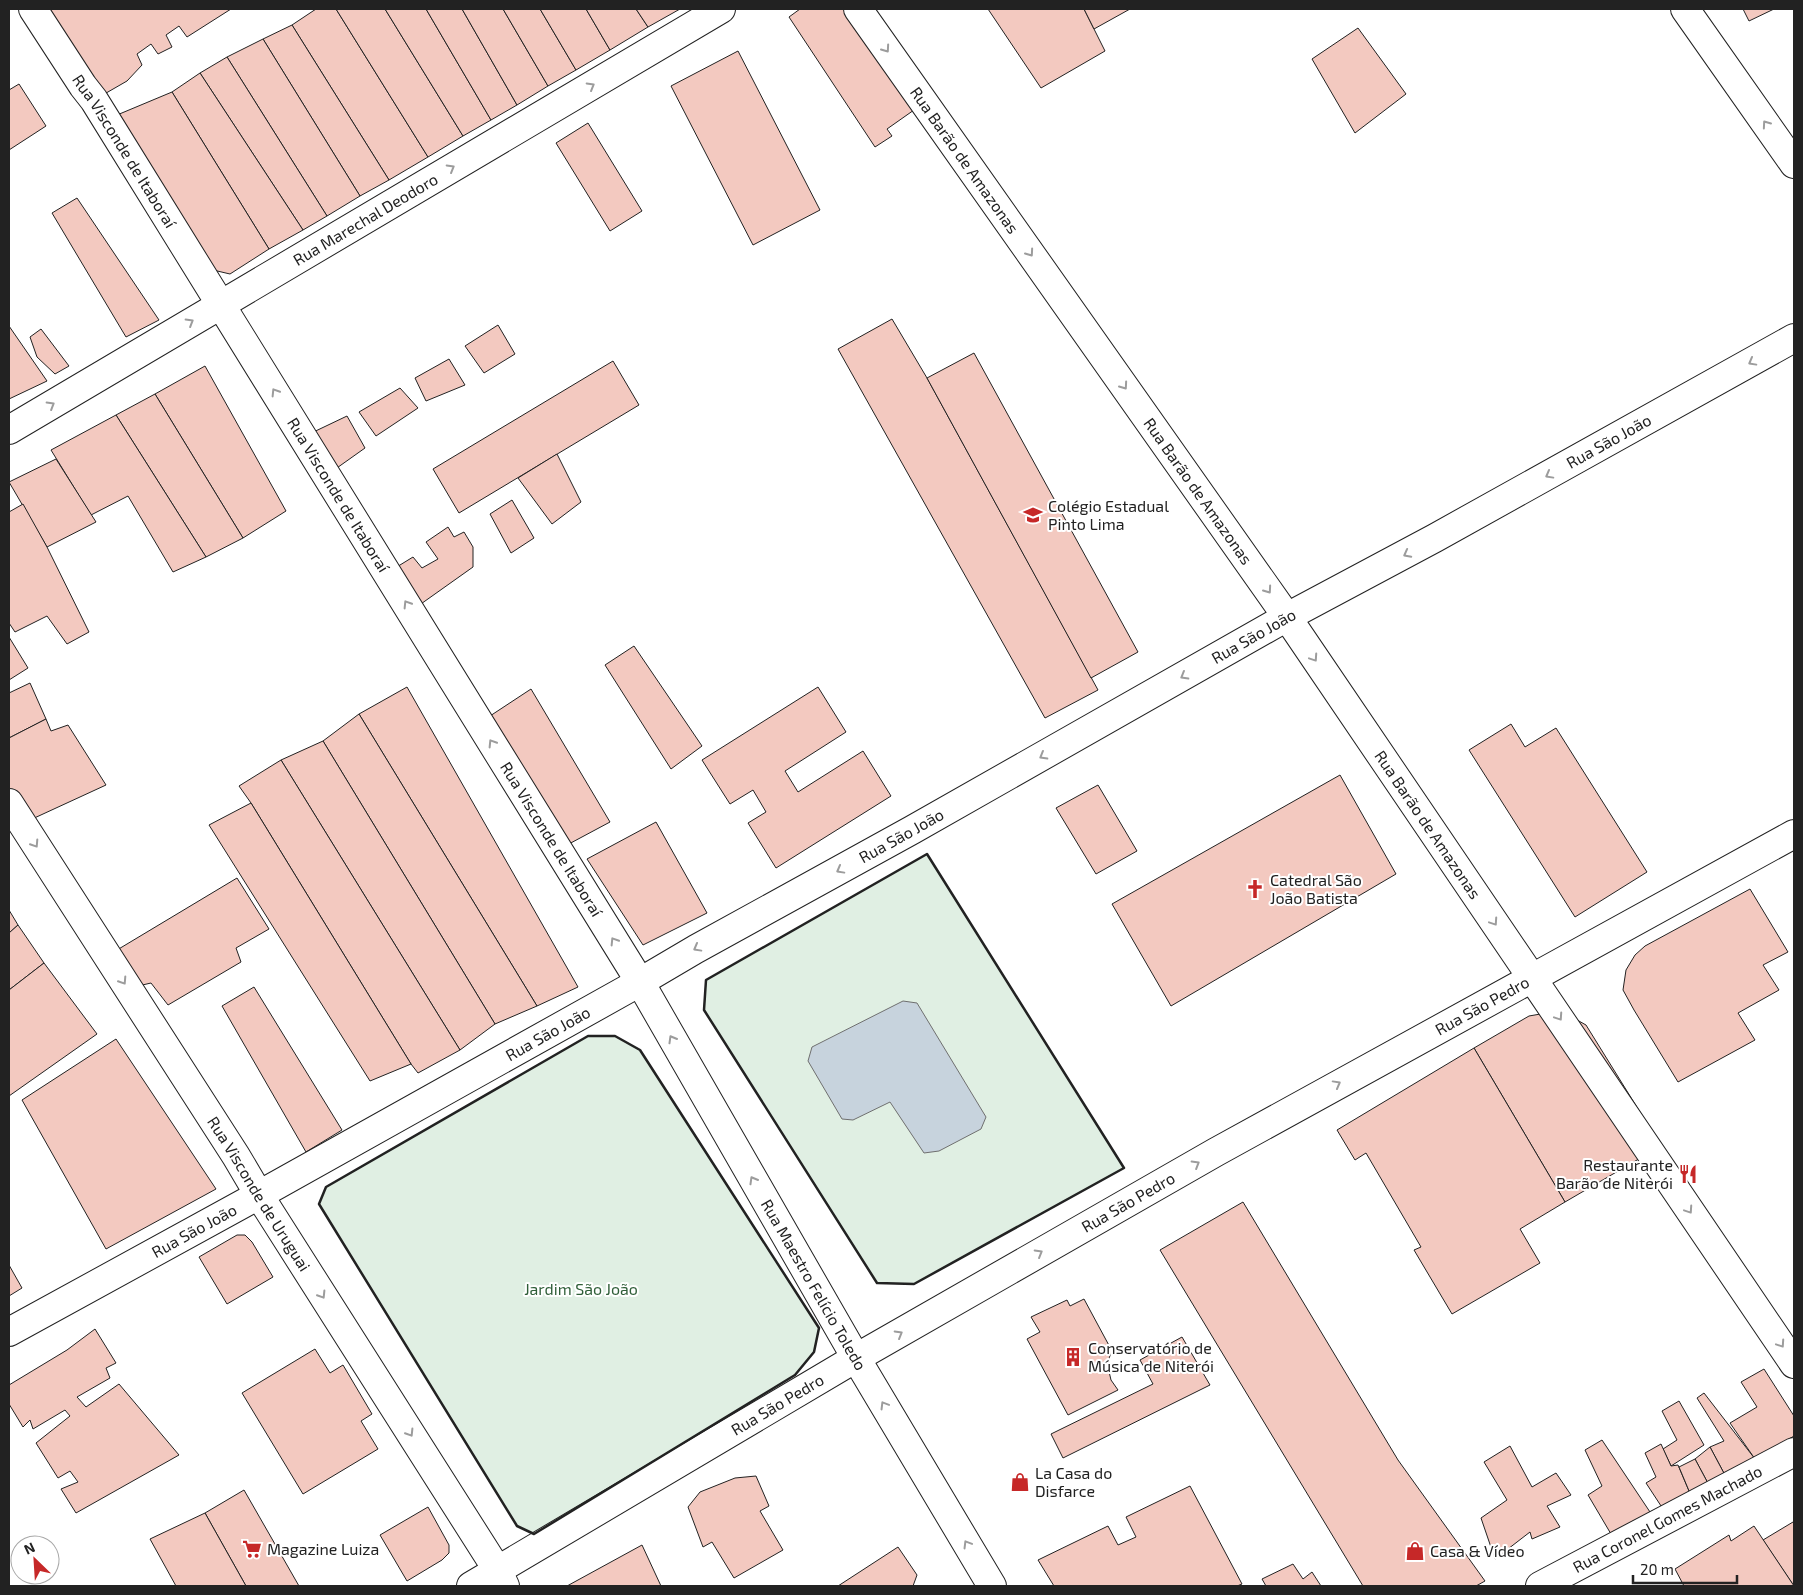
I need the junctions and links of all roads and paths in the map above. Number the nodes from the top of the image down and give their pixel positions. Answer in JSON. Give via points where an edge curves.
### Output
{"nodes":[{"id":1,"x":33,"y":9,"type":"edge"},
{"id":2,"x":721,"y":9,"type":"edge"},
{"id":3,"x":858,"y":9,"type":"edge"},
{"id":4,"x":1685,"y":9,"type":"edge"},
{"id":5,"x":1794,"y":164,"type":"edge"},
{"id":6,"x":221,"y":303,"type":"junction"},
{"id":7,"x":1794,"y":338,"type":"edge"},
{"id":8,"x":9,"y":430,"type":"edge"},
{"id":9,"x":1287,"y":618,"type":"junction"},
{"id":10,"x":9,"y":803,"type":"edge"},
{"id":11,"x":1794,"y":834,"type":"edge"},
{"id":12,"x":1531,"y":977,"type":"junction"},
{"id":13,"x":640,"y":982,"type":"junction"},
{"id":14,"x":259,"y":1195,"type":"junction"},
{"id":15,"x":9,"y":1332,"type":"edge"},
{"id":16,"x":856,"y":1358,"type":"junction"},
{"id":17,"x":1794,"y":1364,"type":"edge"},
{"id":18,"x":1794,"y":1452,"type":"edge"},
{"id":19,"x":501,"y":1579,"type":"edge"},
{"id":20,"x":471,"y":1586,"type":"edge"},
{"id":21,"x":992,"y":1586,"type":"edge"},
{"id":22,"x":1540,"y":1586,"type":"edge"}],
"edges":[{"from":1,"to":6,"type":"street","name":"Rua Visconde de Itaboraí"},
{"from":6,"to":2,"type":"street","name":"Rua Marechal Deodoro","one_way":true},
{"from":3,"to":9,"type":"street","name":"Rua Barão de Amazonas","one_way":true},
{"from":5,"to":4,"type":"street","one_way":true},
{"from":8,"to":6,"type":"street","name":"Rua Marechal Deodoro","one_way":true},
{"from":13,"to":6,"type":"street","name":"Rua Visconde de Itaboraí","one_way":true},
{"from":7,"to":9,"type":"street","name":"Rua São João","one_way":true},
{"from":9,"to":12,"type":"street","name":"Rua Barão de Amazonas","one_way":true},
{"from":9,"to":13,"type":"street","name":"Rua São João","one_way":true},
{"from":10,"to":14,"type":"street","name":"Rua Visconde de Uruguai","one_way":true},
{"from":11,"to":12,"type":"street","name":"Rua São Pedro"},
{"from":16,"to":12,"type":"street","name":"Rua São Pedro","one_way":true},
{"from":12,"to":17,"type":"street","name":"Rua Barão de Amazonas","one_way":true},
{"from":13,"to":14,"type":"street","name":"Rua São João"},
{"from":16,"to":13,"type":"street","name":"Rua Maestro Felício Toledo","one_way":true},
{"from":14,"to":15,"type":"street","name":"Rua São João"},
{"from":14,"to":19,"type":"street","name":"Rua Visconde de Uruguai","one_way":true},
{"from":16,"to":19,"type":"street","name":"Rua São Pedro"},
{"from":21,"to":16,"type":"street","name":"Rua Maestro Felício Toledo","one_way":true},
{"from":18,"to":22,"type":"street","name":"Rua Coronel Gomes Machado"},
{"from":19,"to":20,"type":"street","name":"Rua São Pedro"}]}
